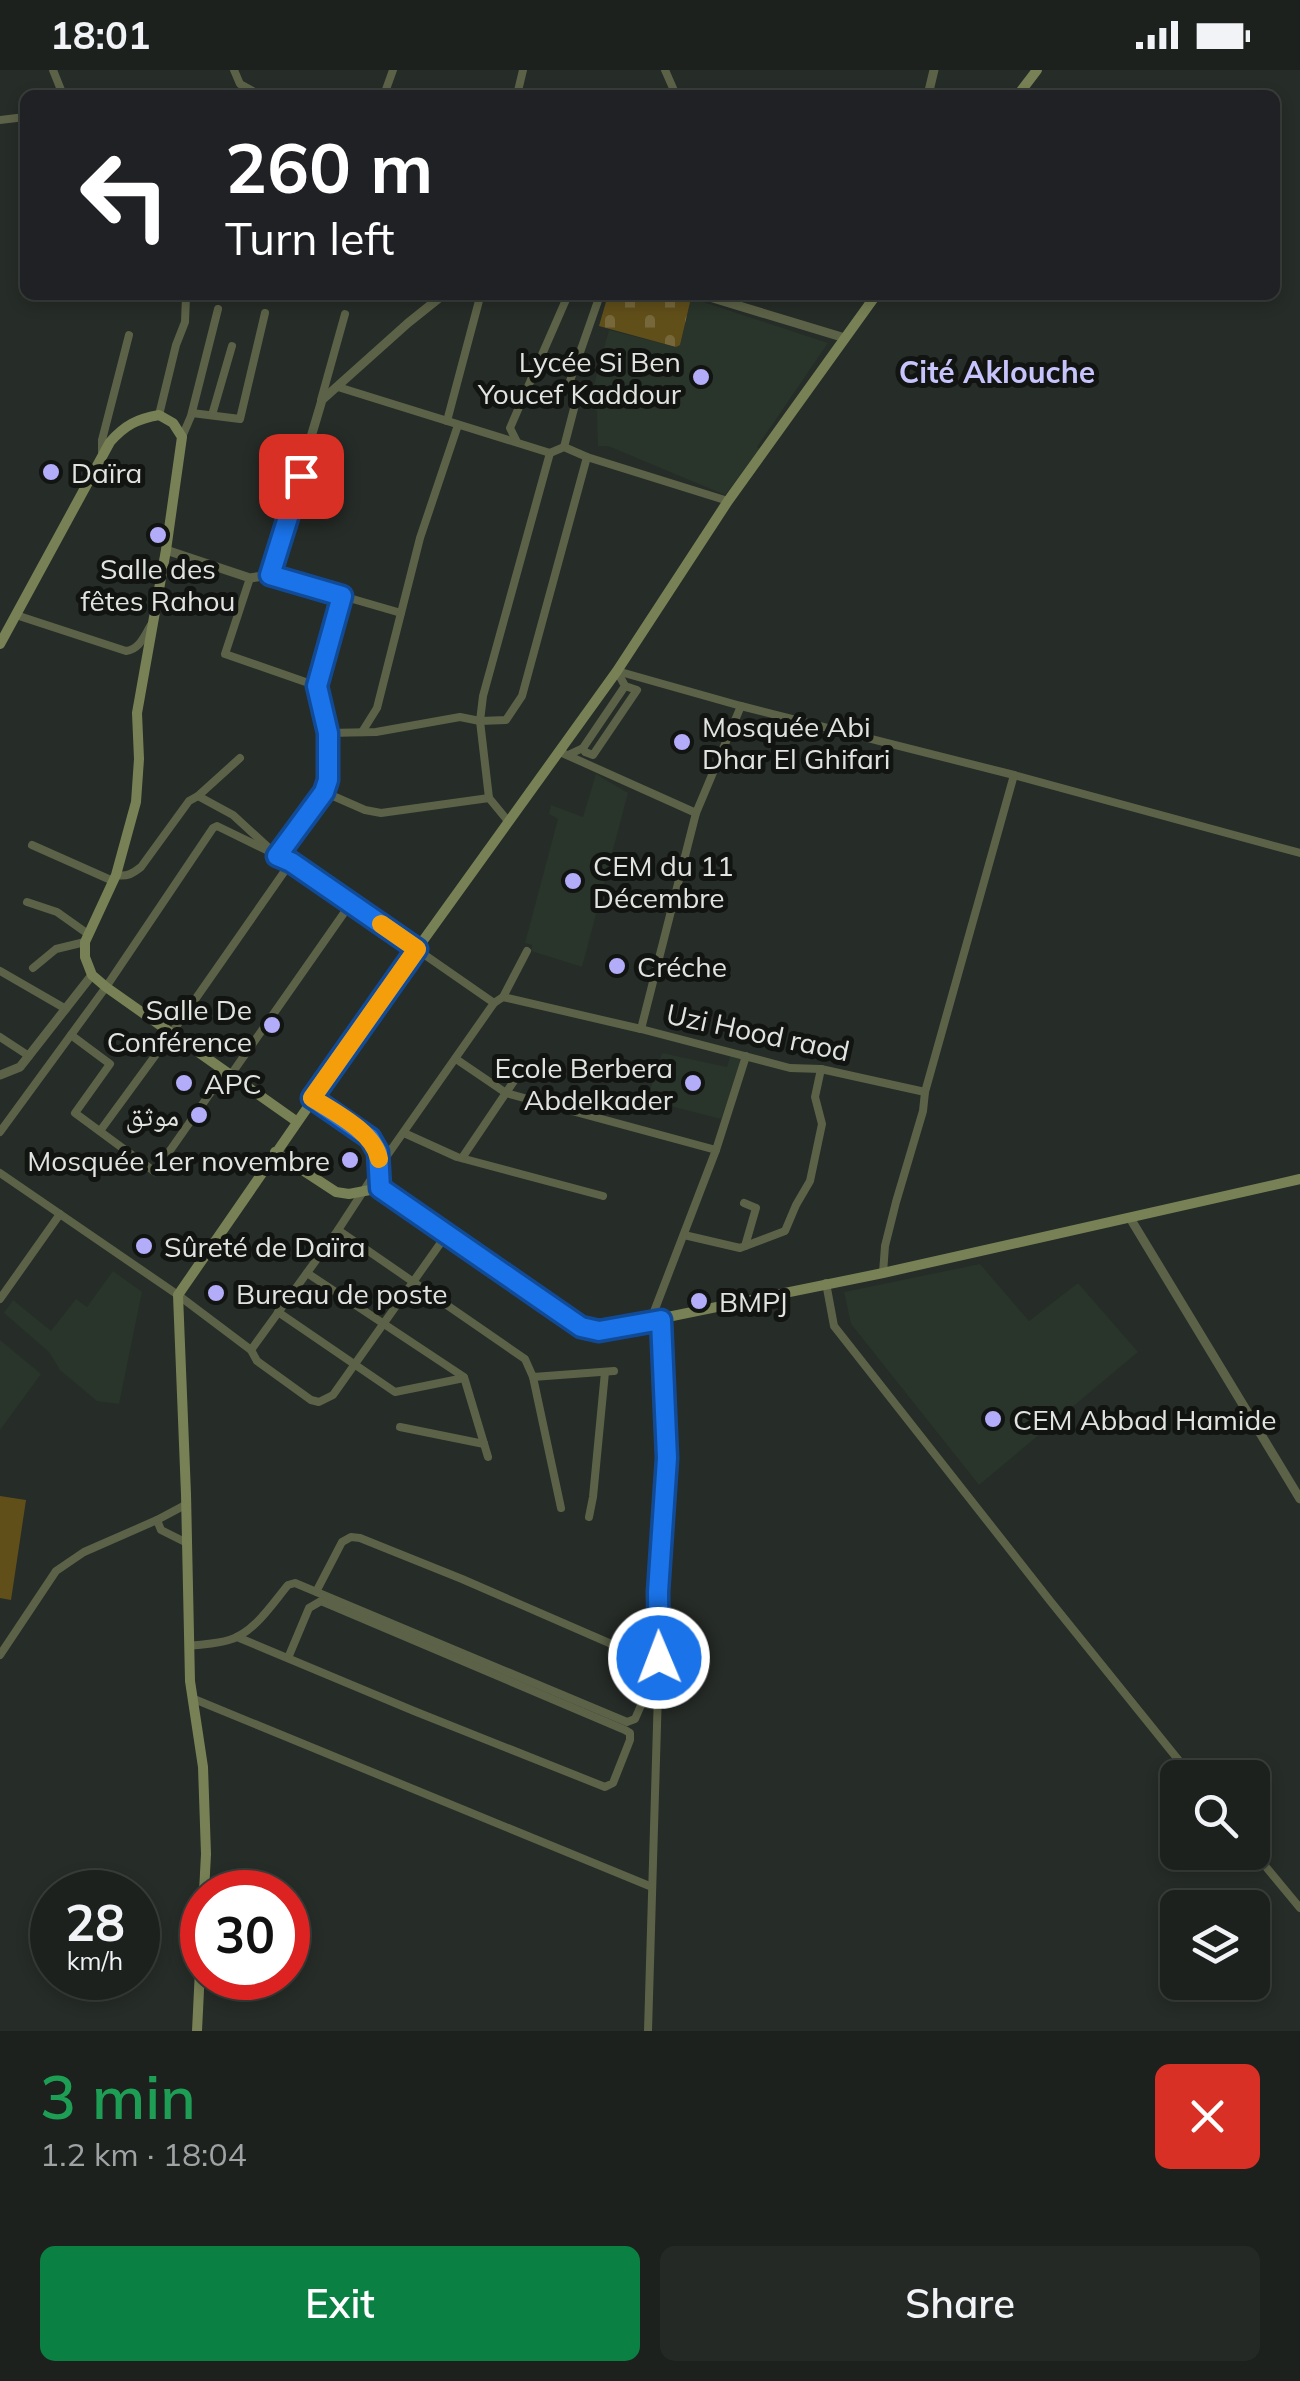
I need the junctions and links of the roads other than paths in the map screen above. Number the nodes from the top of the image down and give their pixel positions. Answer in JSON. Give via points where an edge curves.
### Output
{"nodes":[{"id":1,"x":234,"y":70,"type":"edge"},
{"id":2,"x":1037,"y":70,"type":"edge"},
{"id":3,"x":251,"y":90,"type":"edge"},
{"id":4,"x":1022,"y":90,"type":"edge"},
{"id":5,"x":186,"y":300,"type":"edge"},
{"id":6,"x":438,"y":300,"type":"edge"},
{"id":7,"x":479,"y":300,"type":"edge"},
{"id":8,"x":566,"y":300,"type":"edge"},
{"id":9,"x":598,"y":300,"type":"edge"},
{"id":10,"x":720,"y":300,"type":"edge"},
{"id":11,"x":873,"y":300,"type":"edge"},
{"id":12,"x":218,"y":309,"type":"dead end"},
{"id":13,"x":265,"y":313,"type":"dead end"},
{"id":14,"x":344,"y":314,"type":"dead end"},
{"id":15,"x":129,"y":335,"type":"dead end"},
{"id":16,"x":846,"y":338,"type":"junction"},
{"id":17,"x":232,"y":346,"type":"dead end"},
{"id":18,"x":338,"y":388,"type":"junction"},
{"id":19,"x":322,"y":400,"type":"junction"},
{"id":20,"x":192,"y":412,"type":"junction"},
{"id":21,"x":159,"y":415,"type":"junction"},
{"id":22,"x":212,"y":415,"type":"junction"},
{"id":23,"x":447,"y":421,"type":"junction"},
{"id":24,"x":458,"y":424,"type":"junction"},
{"id":25,"x":182,"y":437,"type":"junction"},
{"id":26,"x":518,"y":443,"type":"junction"},
{"id":27,"x":564,"y":446,"type":"junction"},
{"id":28,"x":550,"y":453,"type":"junction"},
{"id":29,"x":102,"y":456,"type":"junction"},
{"id":30,"x":587,"y":457,"type":"junction"},
{"id":31,"x":728,"y":502,"type":"junction"},
{"id":32,"x":166,"y":550,"type":"junction"},
{"id":33,"x":270,"y":575,"type":"junction"},
{"id":34,"x":250,"y":578,"type":"junction"},
{"id":35,"x":342,"y":596,"type":"junction"},
{"id":36,"x":401,"y":613,"type":"junction"},
{"id":37,"x":16,"y":615,"type":"junction"},
{"id":38,"x":154,"y":621,"type":"junction"},
{"id":39,"x":0,"y":644,"type":"edge"},
{"id":40,"x":617,"y":671,"type":"junction"},
{"id":41,"x":317,"y":686,"type":"junction"},
{"id":42,"x":740,"y":706,"type":"junction"},
{"id":43,"x":480,"y":721,"type":"junction"},
{"id":44,"x":362,"y":732,"type":"junction"},
{"id":45,"x":328,"y":733,"type":"junction"},
{"id":46,"x":564,"y":754,"type":"junction"},
{"id":47,"x":240,"y":758,"type":"dead end"},
{"id":48,"x":1014,"y":775,"type":"junction"},
{"id":49,"x":324,"y":792,"type":"junction"},
{"id":50,"x":198,"y":796,"type":"junction"},
{"id":51,"x":489,"y":798,"type":"junction"},
{"id":52,"x":696,"y":813,"type":"junction"},
{"id":53,"x":508,"y":821,"type":"junction"},
{"id":54,"x":32,"y":845,"type":"dead end"},
{"id":55,"x":1300,"y":854,"type":"edge"},
{"id":56,"x":277,"y":856,"type":"junction"},
{"id":57,"x":291,"y":862,"type":"junction"},
{"id":58,"x":114,"y":878,"type":"junction"},
{"id":59,"x":28,"y":902,"type":"dead end"},
{"id":60,"x":352,"y":903,"type":"junction"},
{"id":61,"x":86,"y":938,"type":"junction"},
{"id":62,"x":417,"y":949,"type":"junction"},
{"id":63,"x":528,"y":951,"type":"dead end"},
{"id":64,"x":34,"y":968,"type":"dead end"},
{"id":65,"x":0,"y":971,"type":"edge"},
{"id":66,"x":92,"y":975,"type":"junction"},
{"id":67,"x":106,"y":988,"type":"junction"},
{"id":68,"x":503,"y":997,"type":"junction"},
{"id":69,"x":494,"y":1004,"type":"junction"},
{"id":70,"x":66,"y":1009,"type":"junction"},
{"id":71,"x":641,"y":1029,"type":"junction"},
{"id":72,"x":172,"y":1034,"type":"junction"},
{"id":73,"x":71,"y":1035,"type":"junction"},
{"id":74,"x":0,"y":1038,"type":"edge"},
{"id":75,"x":29,"y":1056,"type":"junction"},
{"id":76,"x":746,"y":1056,"type":"junction"},
{"id":77,"x":456,"y":1059,"type":"junction"},
{"id":78,"x":820,"y":1069,"type":"junction"},
{"id":79,"x":520,"y":1072,"type":"dead end"},
{"id":80,"x":228,"y":1074,"type":"junction"},
{"id":81,"x":0,"y":1076,"type":"edge"},
{"id":82,"x":925,"y":1092,"type":"junction"},
{"id":83,"x":506,"y":1093,"type":"junction"},
{"id":84,"x":312,"y":1098,"type":"junction"},
{"id":85,"x":296,"y":1121,"type":"junction"},
{"id":86,"x":0,"y":1132,"type":"edge"},
{"id":87,"x":100,"y":1132,"type":"junction"},
{"id":88,"x":404,"y":1132,"type":"junction"},
{"id":89,"x":716,"y":1150,"type":"junction"},
{"id":90,"x":275,"y":1152,"type":"junction"},
{"id":91,"x":462,"y":1158,"type":"junction"},
{"id":92,"x":379,"y":1167,"type":"junction"},
{"id":93,"x":1,"y":1175,"type":"edge"},
{"id":94,"x":1300,"y":1179,"type":"edge"},
{"id":95,"x":380,"y":1188,"type":"junction"},
{"id":96,"x":362,"y":1192,"type":"junction"},
{"id":97,"x":603,"y":1196,"type":"dead end"},
{"id":98,"x":744,"y":1203,"type":"dead end"},
{"id":99,"x":60,"y":1214,"type":"junction"},
{"id":100,"x":1130,"y":1218,"type":"junction"},
{"id":101,"x":338,"y":1230,"type":"junction"},
{"id":102,"x":447,"y":1234,"type":"junction"},
{"id":103,"x":684,"y":1235,"type":"junction"},
{"id":104,"x":746,"y":1246,"type":"junction"},
{"id":105,"x":307,"y":1273,"type":"junction"},
{"id":106,"x":883,"y":1273,"type":"junction"},
{"id":107,"x":412,"y":1282,"type":"junction"},
{"id":108,"x":826,"y":1284,"type":"junction"},
{"id":109,"x":178,"y":1295,"type":"junction"},
{"id":110,"x":0,"y":1298,"type":"edge"},
{"id":111,"x":278,"y":1312,"type":"junction"},
{"id":112,"x":656,"y":1321,"type":"junction"},
{"id":113,"x":383,"y":1323,"type":"junction"},
{"id":114,"x":251,"y":1350,"type":"junction"},
{"id":115,"x":355,"y":1363,"type":"junction"},
{"id":116,"x":534,"y":1377,"type":"junction"},
{"id":117,"x":464,"y":1378,"type":"junction"},
{"id":118,"x":400,"y":1428,"type":"dead end"},
{"id":119,"x":484,"y":1444,"type":"junction"},
{"id":120,"x":488,"y":1457,"type":"dead end"},
{"id":121,"x":1300,"y":1500,"type":"edge"},
{"id":122,"x":186,"y":1504,"type":"junction"},
{"id":123,"x":561,"y":1508,"type":"dead end"},
{"id":124,"x":589,"y":1517,"type":"dead end"},
{"id":125,"x":157,"y":1520,"type":"junction"},
{"id":126,"x":188,"y":1544,"type":"junction"},
{"id":127,"x":316,"y":1592,"type":"junction"},
{"id":128,"x":237,"y":1637,"type":"junction"},
{"id":129,"x":189,"y":1646,"type":"junction"},
{"id":130,"x":0,"y":1655,"type":"edge"},
{"id":131,"x":288,"y":1658,"type":"junction"},
{"id":132,"x":194,"y":1699,"type":"junction"},
{"id":133,"x":1179,"y":1760,"type":"edge"},
{"id":134,"x":205,"y":1870,"type":"edge"},
{"id":135,"x":1269,"y":1870,"type":"edge"},
{"id":136,"x":652,"y":1887,"type":"junction"},
{"id":137,"x":1300,"y":1908,"type":"edge"},
{"id":138,"x":199,"y":2000,"type":"edge"},
{"id":139,"x":197,"y":2031,"type":"edge"},
{"id":140,"x":648,"y":2031,"type":"edge"}],
"edges":[{"from":1,"to":3,"type":"street"},
{"from":2,"to":4,"type":"main road"},
{"from":5,"to":21,"type":"street"},
{"from":6,"to":18,"type":"street"},
{"from":7,"to":23,"type":"street"},
{"from":8,"to":26,"type":"street","via":[[510,428]]},
{"from":9,"to":27,"type":"street","via":[[570,381],[577,397]]},
{"from":10,"to":16,"type":"street"},
{"from":11,"to":16,"type":"main road"},
{"from":12,"to":20,"type":"street"},
{"from":13,"to":22,"type":"street","via":[[240,419]]},
{"from":14,"to":19,"type":"street"},
{"from":15,"to":29,"type":"street"},
{"from":16,"to":31,"type":"main road"},
{"from":17,"to":22,"type":"street"},
{"from":18,"to":19,"type":"street"},
{"from":18,"to":23,"type":"street"},
{"from":19,"to":33,"type":"street"},
{"from":20,"to":22,"type":"street"},
{"from":20,"to":25,"type":"street"},
{"from":21,"to":25,"type":"main road"},
{"from":21,"to":29,"type":"main road","via":[[123,427]]},
{"from":23,"to":24,"type":"street"},
{"from":24,"to":26,"type":"street"},
{"from":24,"to":36,"type":"street"},
{"from":25,"to":32,"type":"main road"},
{"from":26,"to":28,"type":"street"},
{"from":27,"to":28,"type":"street"},
{"from":27,"to":30,"type":"street"},
{"from":28,"to":43,"type":"street"},
{"from":29,"to":37,"type":"main road"},
{"from":30,"to":31,"type":"street"},
{"from":30,"to":43,"type":"street","via":[[522,696],[506,720]]},
{"from":31,"to":40,"type":"main road"},
{"from":32,"to":34,"type":"street"},
{"from":32,"to":38,"type":"main road"},
{"from":33,"to":34,"type":"street"},
{"from":33,"to":35,"type":"street"},
{"from":34,"to":41,"type":"street","via":[[225,654]]},
{"from":35,"to":36,"type":"street"},
{"from":35,"to":41,"type":"street"},
{"from":36,"to":44,"type":"street","via":[[376,708]]},
{"from":37,"to":38,"type":"street","via":[[126,651],[138,646]]},
{"from":37,"to":39,"type":"main road"},
{"from":38,"to":58,"type":"main road","via":[[137,713],[136,802]]},
{"from":40,"to":42,"type":"street"},
{"from":40,"to":46,"type":"main road"},
{"from":40,"to":46,"type":"street","via":[[625,686],[637,690],[593,755],[583,748]]},
{"from":41,"to":45,"type":"street"},
{"from":42,"to":48,"type":"street"},
{"from":42,"to":52,"type":"street"},
{"from":43,"to":44,"type":"street","via":[[460,717]]},
{"from":43,"to":51,"type":"street"},
{"from":44,"to":45,"type":"street"},
{"from":45,"to":49,"type":"street"},
{"from":46,"to":52,"type":"street"},
{"from":46,"to":53,"type":"main road"},
{"from":47,"to":50,"type":"street"},
{"from":48,"to":55,"type":"street"},
{"from":48,"to":82,"type":"street"},
{"from":49,"to":51,"type":"street","via":[[381,813]]},
{"from":49,"to":56,"type":"street"},
{"from":50,"to":56,"type":"street","via":[[233,815]]},
{"from":50,"to":58,"type":"street","via":[[141,867]]},
{"from":51,"to":53,"type":"street"},
{"from":52,"to":71,"type":"street"},
{"from":53,"to":62,"type":"main road"},
{"from":54,"to":58,"type":"street"},
{"from":56,"to":57,"type":"street"},
{"from":56,"to":67,"type":"street","via":[[213,828]]},
{"from":57,"to":60,"type":"street"},
{"from":57,"to":72,"type":"street"},
{"from":58,"to":61,"type":"main road"},
{"from":59,"to":61,"type":"street","via":[[58,912]]},
{"from":60,"to":62,"type":"street"},
{"from":60,"to":80,"type":"street"},
{"from":61,"to":64,"type":"street","via":[[56,949]]},
{"from":61,"to":66,"type":"main road"},
{"from":62,"to":69,"type":"street"},
{"from":62,"to":84,"type":"main road"},
{"from":63,"to":68,"type":"street"},
{"from":65,"to":70,"type":"street"},
{"from":66,"to":67,"type":"main road"},
{"from":66,"to":70,"type":"street"},
{"from":67,"to":72,"type":"main road"},
{"from":67,"to":73,"type":"street"},
{"from":68,"to":69,"type":"street"},
{"from":68,"to":71,"type":"street","name":"Uzi Hood raod"},
{"from":69,"to":77,"type":"street"},
{"from":70,"to":75,"type":"street"},
{"from":71,"to":76,"type":"street","name":"Uzi Hood raod"},
{"from":72,"to":80,"type":"main road"},
{"from":72,"to":87,"type":"street"},
{"from":73,"to":86,"type":"street"},
{"from":73,"to":87,"type":"street","via":[[110,1064],[75,1113]]},
{"from":74,"to":75,"type":"street"},
{"from":75,"to":81,"type":"street"},
{"from":76,"to":78,"type":"street","name":"Uzi Hood raod"},
{"from":76,"to":89,"type":"street"},
{"from":77,"to":83,"type":"street"},
{"from":77,"to":88,"type":"street"},
{"from":78,"to":82,"type":"street","name":"Uzi Hood raod"},
{"from":78,"to":104,"type":"street","via":[[815,1097],[822,1124],[810,1181],[785,1231]]},
{"from":79,"to":83,"type":"street"},
{"from":80,"to":85,"type":"main road"},
{"from":80,"to":87,"type":"street","via":[[155,1172]]},
{"from":82,"to":106,"type":"street"},
{"from":83,"to":89,"type":"street"},
{"from":83,"to":91,"type":"street"},
{"from":84,"to":85,"type":"main road"},
{"from":84,"to":92,"type":"main road","via":[[370,1138]]},
{"from":85,"to":90,"type":"main road"},
{"from":88,"to":91,"type":"street"},
{"from":88,"to":92,"type":"street"},
{"from":89,"to":103,"type":"street"},
{"from":90,"to":96,"type":"main road","via":[[336,1192]]},
{"from":90,"to":109,"type":"main road"},
{"from":91,"to":97,"type":"street"},
{"from":92,"to":95,"type":"main road"},
{"from":92,"to":96,"type":"street"},
{"from":93,"to":99,"type":"street"},
{"from":94,"to":100,"type":"main road"},
{"from":95,"to":96,"type":"main road"},
{"from":95,"to":102,"type":"main road"},
{"from":96,"to":101,"type":"street"},
{"from":98,"to":104,"type":"street","via":[[756,1208]]},
{"from":99,"to":109,"type":"street"},
{"from":99,"to":110,"type":"street"},
{"from":100,"to":106,"type":"main road"},
{"from":100,"to":121,"type":"street"},
{"from":101,"to":105,"type":"street"},
{"from":101,"to":107,"type":"street"},
{"from":102,"to":107,"type":"street"},
{"from":102,"to":112,"type":"main road","via":[[581,1327],[599,1331]]},
{"from":103,"to":104,"type":"street"},
{"from":103,"to":112,"type":"street"},
{"from":105,"to":111,"type":"street"},
{"from":105,"to":113,"type":"street"},
{"from":106,"to":108,"type":"main road"},
{"from":107,"to":113,"type":"street"},
{"from":107,"to":116,"type":"street","via":[[526,1359]]},
{"from":108,"to":112,"type":"main road"},
{"from":108,"to":133,"type":"street","via":[[834,1326]]},
{"from":109,"to":114,"type":"street"},
{"from":109,"to":122,"type":"main road"},
{"from":111,"to":114,"type":"street"},
{"from":111,"to":115,"type":"street"},
{"from":112,"to":136,"type":"street","via":[[667,1458]]},
{"from":113,"to":115,"type":"street"},
{"from":113,"to":117,"type":"street"},
{"from":114,"to":115,"type":"street","via":[[256,1361],[319,1402]]},
{"from":115,"to":117,"type":"street","via":[[395,1392]]},
{"from":116,"to":123,"type":"street"},
{"from":116,"to":124,"type":"street","via":[[609,1372]]},
{"from":117,"to":119,"type":"street"},
{"from":118,"to":119,"type":"street"},
{"from":119,"to":120,"type":"street"},
{"from":122,"to":125,"type":"street"},
{"from":122,"to":126,"type":"main road"},
{"from":125,"to":126,"type":"street","via":[[161,1530]]},
{"from":125,"to":130,"type":"street","via":[[56,1571]]},
{"from":126,"to":129,"type":"main road"},
{"from":127,"to":127,"type":"street","via":[[627,1722],[635,1719],[654,1675],[652,1664],[628,1651],[360,1538],[342,1542]]},
{"from":127,"to":128,"type":"street","via":[[288,1585]]},
{"from":128,"to":129,"type":"street"},
{"from":128,"to":131,"type":"street"},
{"from":129,"to":132,"type":"main road"},
{"from":131,"to":131,"type":"street","via":[[605,1787],[630,1740],[625,1730],[320,1601],[309,1608]]},
{"from":132,"to":134,"type":"main road"},
{"from":132,"to":136,"type":"street"},
{"from":135,"to":137,"type":"street"},
{"from":136,"to":140,"type":"street"},
{"from":138,"to":139,"type":"main road"}]}
